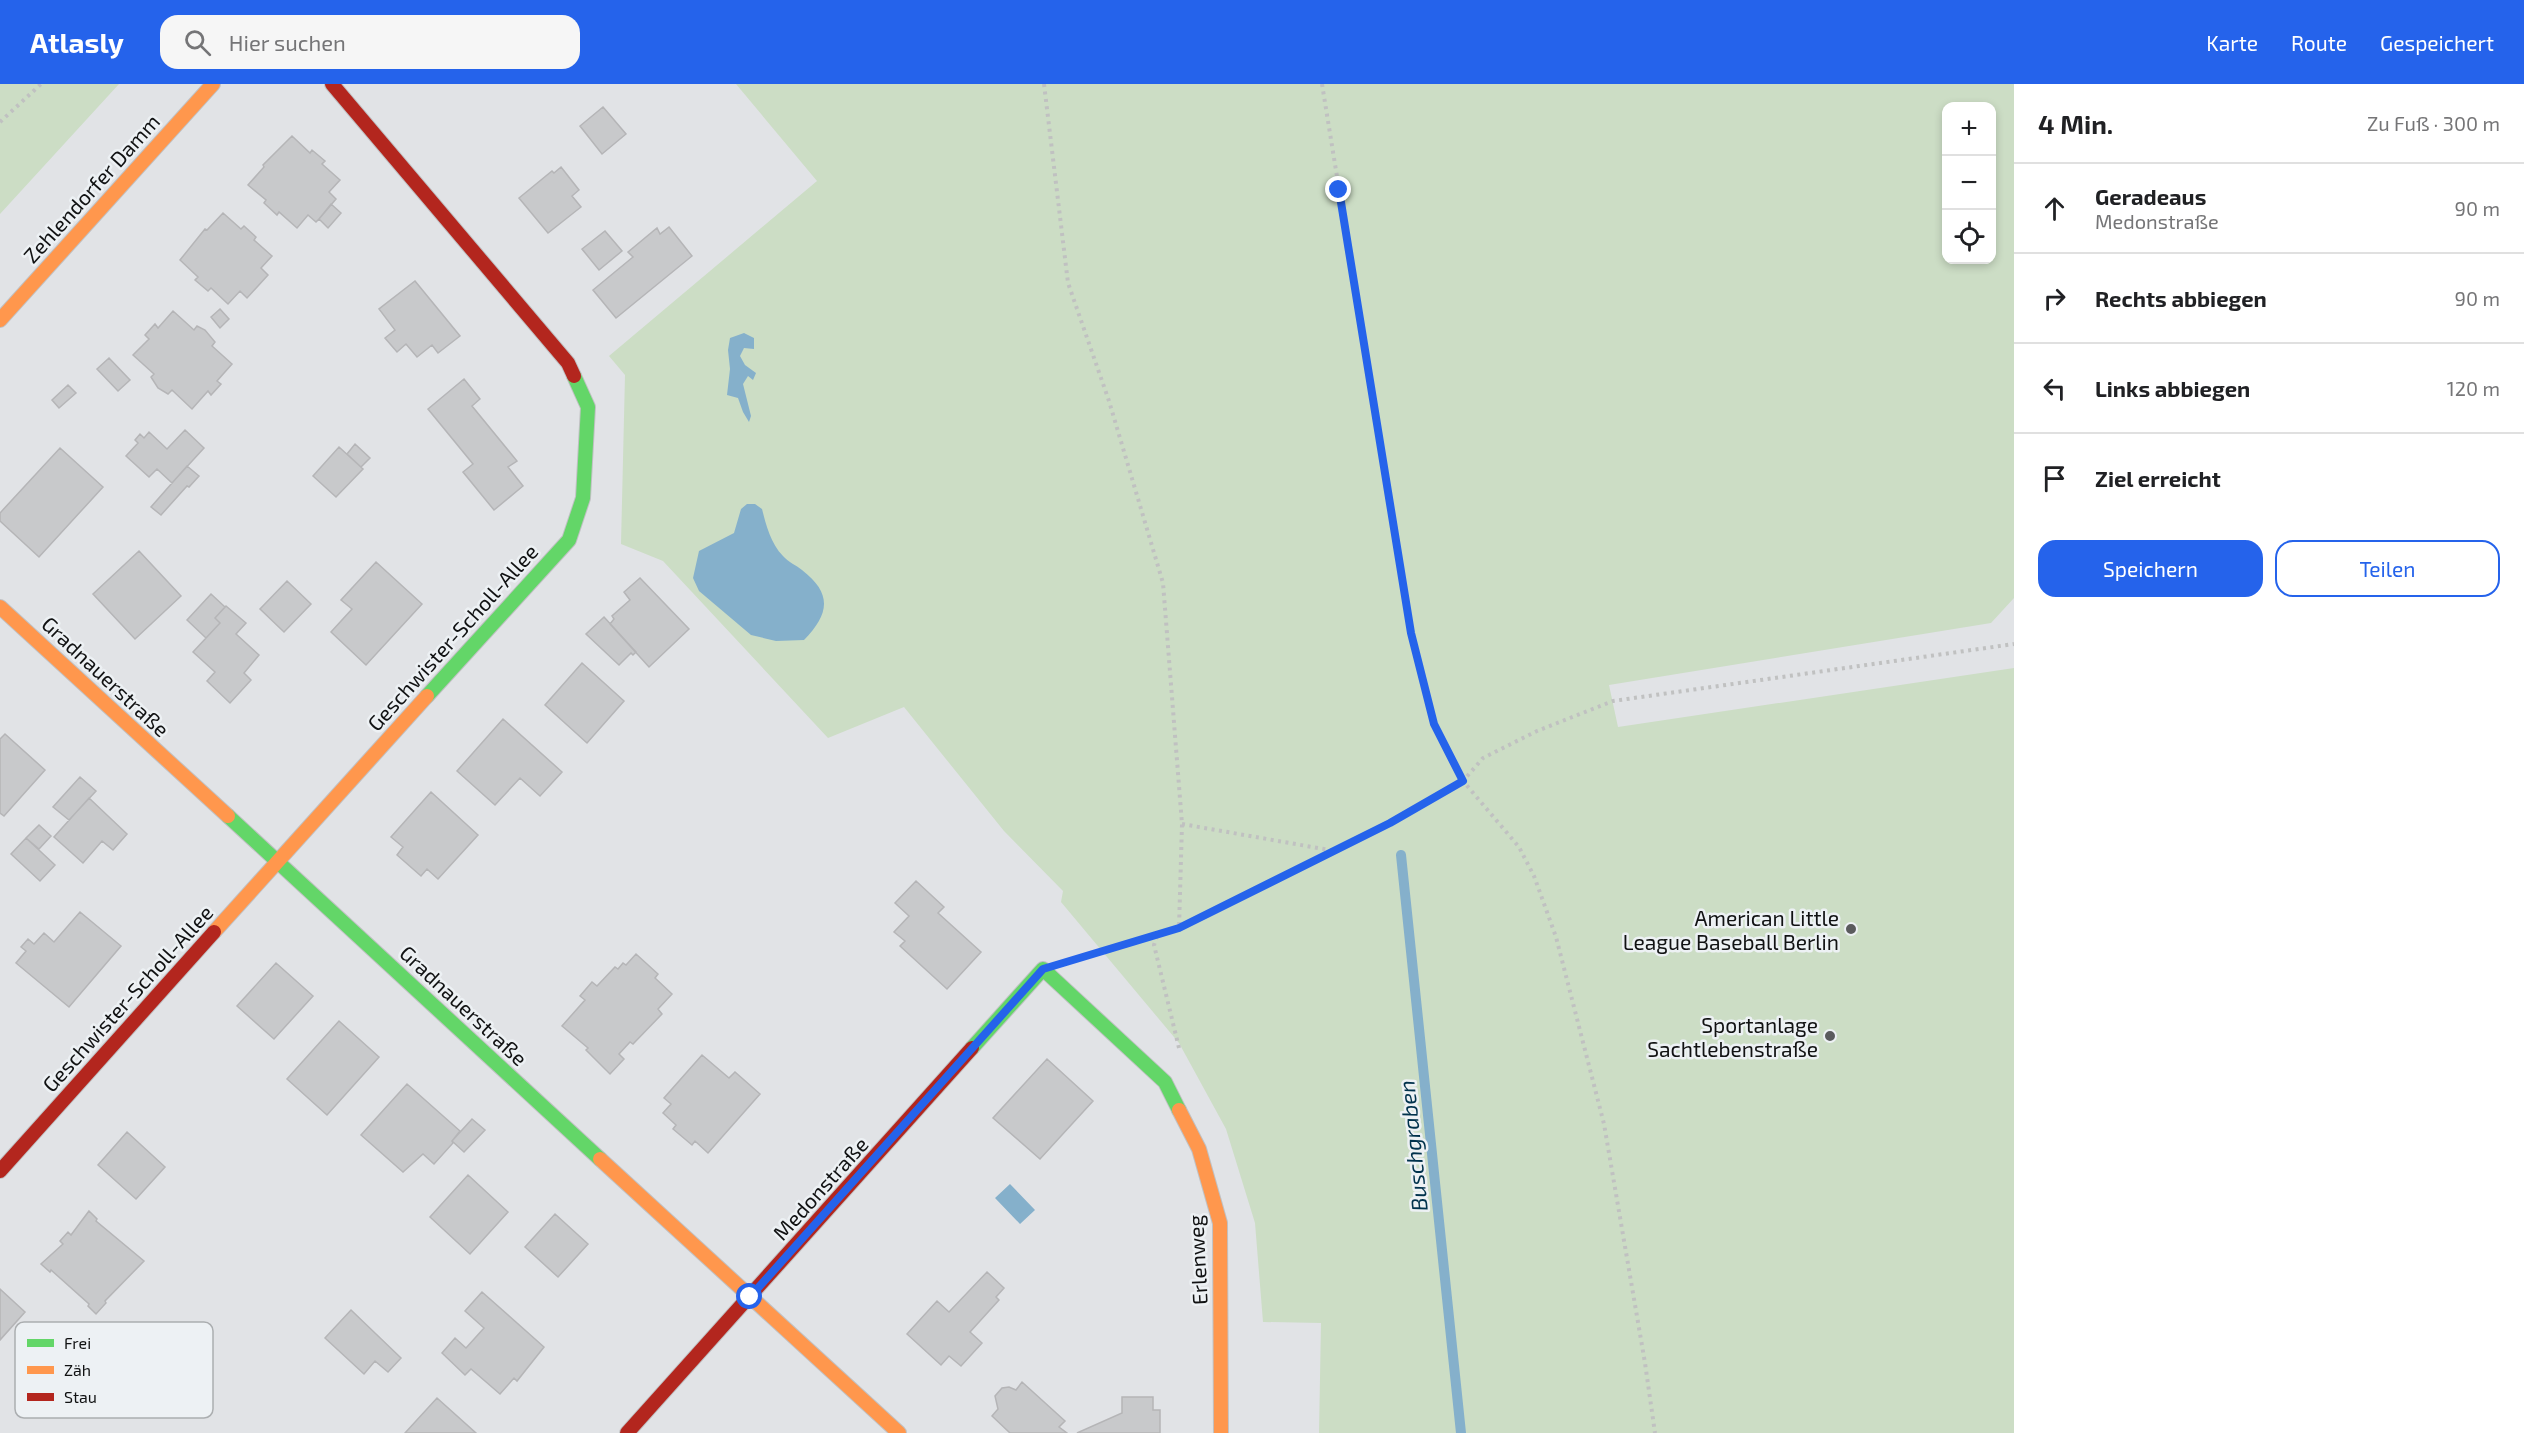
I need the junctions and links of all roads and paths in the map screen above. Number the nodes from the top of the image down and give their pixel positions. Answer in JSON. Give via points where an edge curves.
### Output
{"nodes":[{"id":1,"x":41,"y":84,"type":"edge"},
{"id":2,"x":213,"y":84,"type":"edge"},
{"id":3,"x":332,"y":84,"type":"edge"},
{"id":4,"x":1044,"y":84,"type":"edge"},
{"id":5,"x":1322,"y":84,"type":"edge"},
{"id":6,"x":0,"y":122,"type":"edge"},
{"id":7,"x":0,"y":320,"type":"edge"},
{"id":8,"x":0,"y":607,"type":"edge"},
{"id":9,"x":2014,"y":644,"type":"edge"},
{"id":10,"x":1463,"y":781,"type":"junction"},
{"id":11,"x":1182,"y":824,"type":"junction"},
{"id":12,"x":1335,"y":851,"type":"junction"},
{"id":13,"x":277,"y":862,"type":"junction"},
{"id":14,"x":1179,"y":928,"type":"junction"},
{"id":15,"x":1157,"y":935,"type":"junction"},
{"id":16,"x":1043,"y":969,"type":"junction"},
{"id":17,"x":1165,"y":1082,"type":"junction"},
{"id":18,"x":0,"y":1171,"type":"edge"},
{"id":19,"x":750,"y":1297,"type":"junction"},
{"id":20,"x":627,"y":1433,"type":"edge"},
{"id":21,"x":899,"y":1433,"type":"edge"},
{"id":22,"x":1221,"y":1433,"type":"edge"},
{"id":23,"x":1655,"y":1433,"type":"edge"}],
"edges":[{"from":1,"to":6,"type":"path"},
{"from":2,"to":7,"type":"street","name":"Zehlendorfer Damm"},
{"from":3,"to":13,"type":"street","name":"Geschwister-Scholl-Allee","via":[[568,363],[588,407],[583,498],[569,540]]},
{"from":4,"to":11,"type":"path","via":[[1068,283],[1164,582]]},
{"from":5,"to":10,"type":"path","via":[[1411,633],[1434,724]]},
{"from":8,"to":13,"type":"street","name":"Gradnauerstraße"},
{"from":9,"to":10,"type":"path","via":[[1613,701],[1537,731],[1483,758]]},
{"from":10,"to":12,"type":"path"},
{"from":10,"to":23,"type":"path","via":[[1519,847],[1556,937],[1604,1124]]},
{"from":11,"to":12,"type":"path"},
{"from":11,"to":14,"type":"path"},
{"from":12,"to":14,"type":"path"},
{"from":13,"to":18,"type":"street","name":"Geschwister-Scholl-Allee"},
{"from":13,"to":19,"type":"street","name":"Gradnauerstraße"},
{"from":14,"to":15,"type":"path"},
{"from":15,"to":16,"type":"path"},
{"from":15,"to":17,"type":"path","via":[[1154,945],[1180,1052]]},
{"from":16,"to":17,"type":"street","name":"Erlenweg"},
{"from":16,"to":19,"type":"street","name":"Medonstraße"},
{"from":17,"to":22,"type":"street","name":"Erlenweg","via":[[1199,1149],[1220,1223]]},
{"from":19,"to":20,"type":"street","name":"Medonstraße"},
{"from":19,"to":21,"type":"street","name":"Gradnauerstraße"}]}
